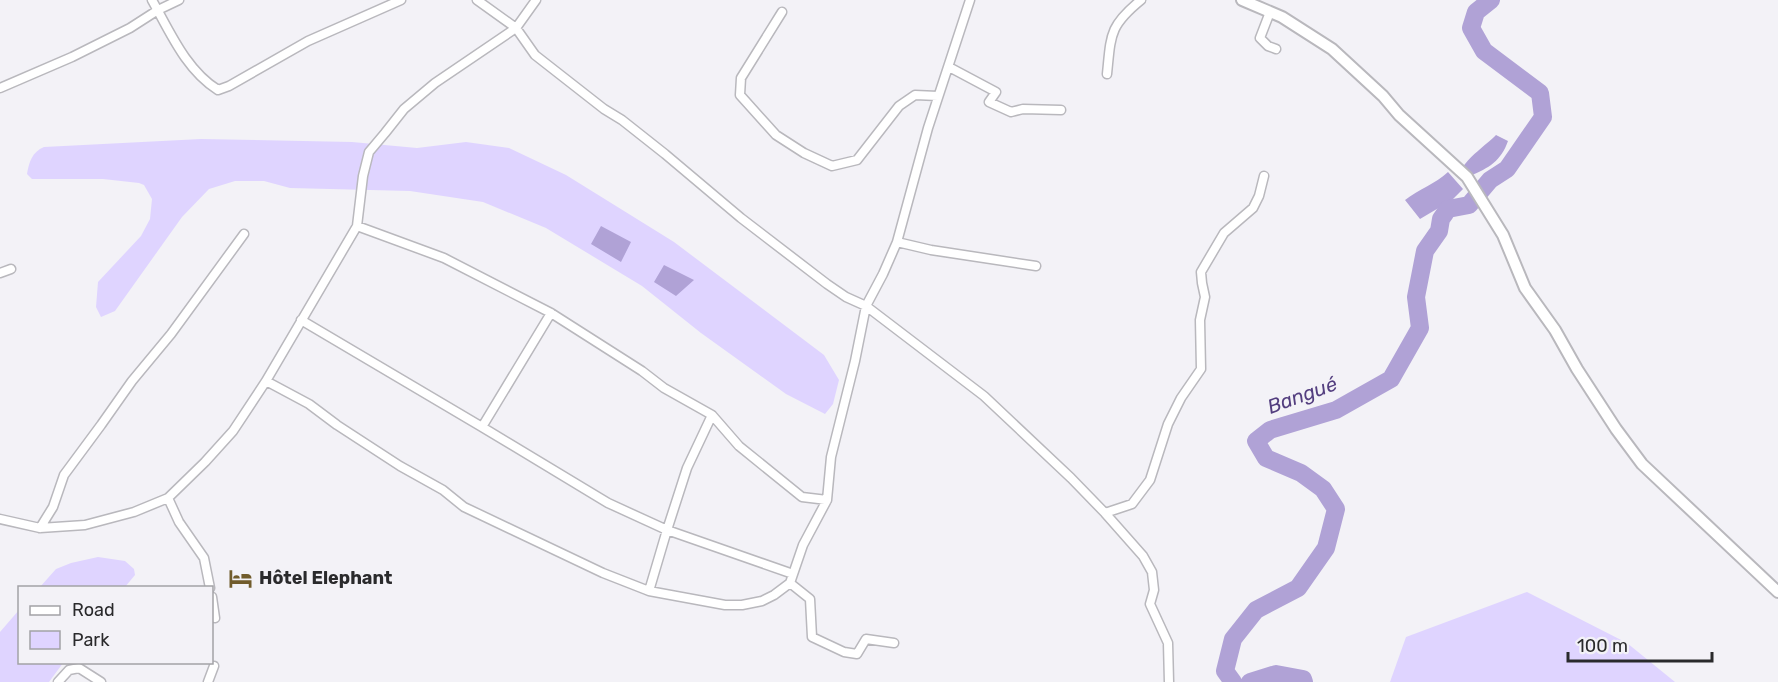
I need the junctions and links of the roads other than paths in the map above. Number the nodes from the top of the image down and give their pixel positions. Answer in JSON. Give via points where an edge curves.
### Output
{"nodes":[{"id":1,"x":152,"y":0,"type":"edge"},
{"id":2,"x":179,"y":0,"type":"edge"},
{"id":3,"x":401,"y":0,"type":"edge"},
{"id":4,"x":477,"y":0,"type":"edge"},
{"id":5,"x":536,"y":0,"type":"edge"},
{"id":6,"x":970,"y":0,"type":"edge"},
{"id":7,"x":1141,"y":0,"type":"edge"},
{"id":8,"x":1242,"y":0,"type":"edge"},
{"id":9,"x":158,"y":10,"type":"junction"},
{"id":10,"x":782,"y":12,"type":"dead end"},
{"id":11,"x":1270,"y":12,"type":"junction"},
{"id":12,"x":516,"y":28,"type":"junction"},
{"id":13,"x":1276,"y":49,"type":"dead end"},
{"id":14,"x":949,"y":67,"type":"junction"},
{"id":15,"x":1107,"y":74,"type":"dead end"},
{"id":16,"x":0,"y":88,"type":"edge"},
{"id":17,"x":938,"y":96,"type":"junction"},
{"id":18,"x":1061,"y":110,"type":"dead end"},
{"id":19,"x":1264,"y":176,"type":"dead end"},
{"id":20,"x":357,"y":226,"type":"junction"},
{"id":21,"x":244,"y":234,"type":"dead end"},
{"id":22,"x":897,"y":242,"type":"junction"},
{"id":23,"x":1036,"y":266,"type":"dead end"},
{"id":24,"x":11,"y":269,"type":"dead end"},
{"id":25,"x":0,"y":273,"type":"edge"},
{"id":26,"x":866,"y":306,"type":"junction"},
{"id":27,"x":551,"y":313,"type":"junction"},
{"id":28,"x":301,"y":320,"type":"junction"},
{"id":29,"x":266,"y":381,"type":"junction"},
{"id":30,"x":712,"y":415,"type":"junction"},
{"id":31,"x":482,"y":427,"type":"junction"},
{"id":32,"x":168,"y":498,"type":"junction"},
{"id":33,"x":827,"y":500,"type":"junction"},
{"id":34,"x":1105,"y":513,"type":"junction"},
{"id":35,"x":0,"y":519,"type":"edge"},
{"id":36,"x":40,"y":528,"type":"junction"},
{"id":37,"x":667,"y":530,"type":"junction"},
{"id":38,"x":793,"y":574,"type":"junction"},
{"id":39,"x":790,"y":583,"type":"junction"},
{"id":40,"x":210,"y":586,"type":"edge"},
{"id":41,"x":649,"y":591,"type":"junction"},
{"id":42,"x":1778,"y":591,"type":"edge"},
{"id":43,"x":213,"y":604,"type":"edge"},
{"id":44,"x":215,"y":618,"type":"dead end"},
{"id":45,"x":894,"y":643,"type":"dead end"},
{"id":46,"x":214,"y":666,"type":"dead end"},
{"id":47,"x":58,"y":682,"type":"edge"},
{"id":48,"x":101,"y":682,"type":"edge"},
{"id":49,"x":208,"y":682,"type":"edge"},
{"id":50,"x":1169,"y":682,"type":"edge"}],
"edges":[{"from":1,"to":9,"type":"street"},
{"from":2,"to":9,"type":"street"},
{"from":3,"to":9,"type":"street","via":[[308,41],[218,90],[204,81],[185,57]]},
{"from":4,"to":12,"type":"street"},
{"from":5,"to":12,"type":"street"},
{"from":6,"to":14,"type":"street"},
{"from":7,"to":15,"type":"street","via":[[1113,30]]},
{"from":8,"to":11,"type":"main road"},
{"from":9,"to":16,"type":"street","via":[[72,57]]},
{"from":10,"to":17,"type":"street","via":[[741,78],[740,95],[776,135],[804,153],[832,166],[857,160],[899,106],[915,95]]},
{"from":11,"to":13,"type":"street","via":[[1260,38]]},
{"from":11,"to":42,"type":"main road","via":[[1332,49],[1467,177],[1503,235],[1525,288],[1641,464]]},
{"from":12,"to":20,"type":"street","via":[[404,109],[369,152]]},
{"from":12,"to":26,"type":"street","via":[[535,55],[827,284]]},
{"from":14,"to":17,"type":"street"},
{"from":14,"to":18,"type":"street","via":[[996,92],[989,102],[1011,112]]},
{"from":17,"to":22,"type":"street"},
{"from":19,"to":34,"type":"street","via":[[1253,208],[1224,232],[1201,272],[1205,297],[1200,320],[1201,369],[1168,424],[1150,480],[1132,504]]},
{"from":20,"to":27,"type":"street","via":[[444,258]]},
{"from":20,"to":28,"type":"street"},
{"from":21,"to":36,"type":"street","via":[[64,475],[53,507]]},
{"from":22,"to":23,"type":"street"},
{"from":22,"to":26,"type":"street"},
{"from":24,"to":25,"type":"street"},
{"from":26,"to":33,"type":"street","via":[[831,457]]},
{"from":26,"to":34,"type":"street","via":[[984,396]]},
{"from":27,"to":30,"type":"street"},
{"from":27,"to":31,"type":"street"},
{"from":28,"to":29,"type":"street"},
{"from":28,"to":31,"type":"street"},
{"from":29,"to":32,"type":"street","via":[[233,431]]},
{"from":29,"to":41,"type":"street","via":[[309,404],[464,507]]},
{"from":30,"to":33,"type":"street","via":[[739,446],[802,497]]},
{"from":30,"to":37,"type":"street","via":[[687,468]]},
{"from":31,"to":37,"type":"street","via":[[608,503]]},
{"from":32,"to":36,"type":"street","via":[[85,525]]},
{"from":32,"to":40,"type":"street","via":[[204,558]]},
{"from":33,"to":38,"type":"street","via":[[803,545]]},
{"from":34,"to":50,"type":"street","via":[[1152,572],[1154,590],[1150,604],[1168,643]]},
{"from":35,"to":36,"type":"street"},
{"from":37,"to":38,"type":"street"},
{"from":37,"to":41,"type":"street"},
{"from":38,"to":39,"type":"street"},
{"from":39,"to":41,"type":"street","via":[[762,601],[742,605]]},
{"from":39,"to":45,"type":"street","via":[[810,599],[812,637],[857,654],[866,639]]},
{"from":43,"to":44,"type":"street"},
{"from":46,"to":49,"type":"street"},
{"from":47,"to":48,"type":"street","via":[[69,670],[79,668]]}]}
